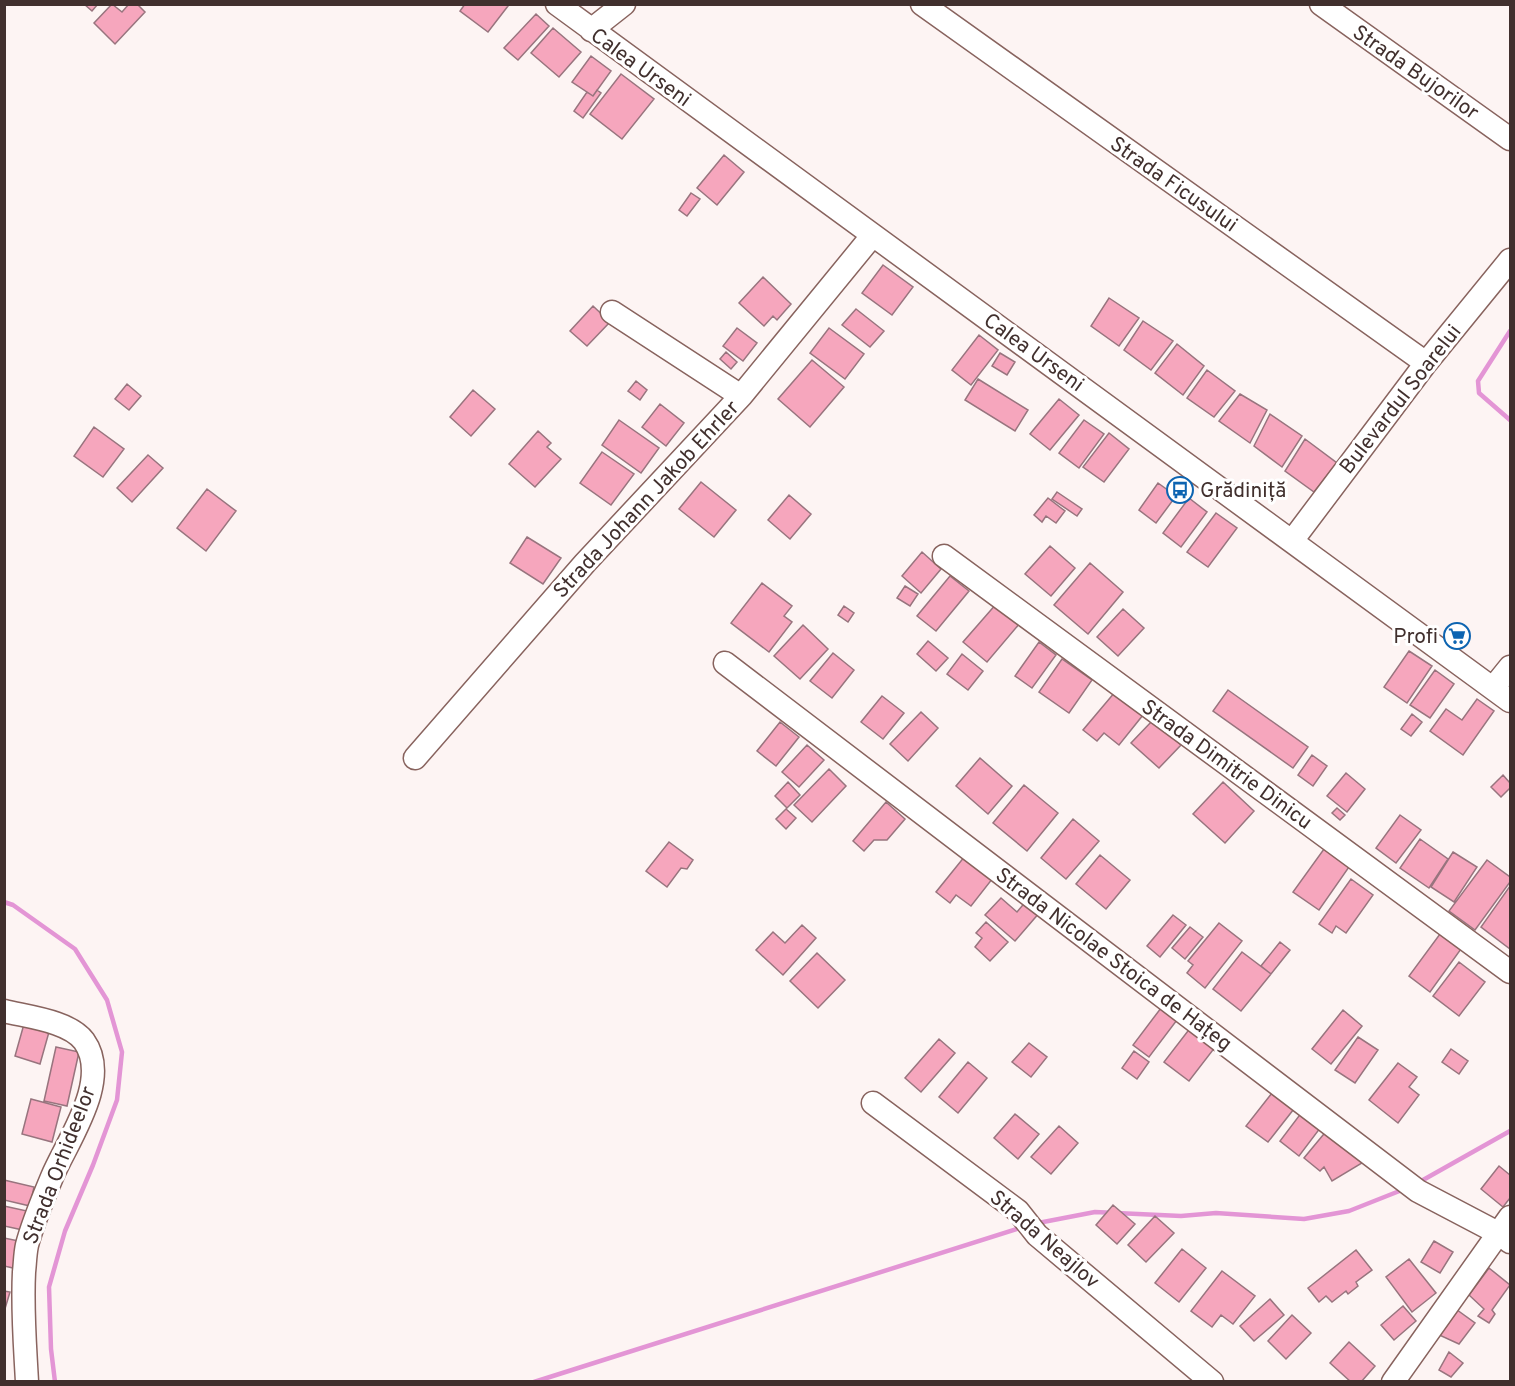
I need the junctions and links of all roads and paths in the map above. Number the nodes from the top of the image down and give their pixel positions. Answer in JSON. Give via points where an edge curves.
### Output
{"nodes":[{"id":1,"x":557,"y":4,"type":"edge"},
{"id":2,"x":624,"y":4,"type":"edge"},
{"id":3,"x":922,"y":4,"type":"edge"},
{"id":4,"x":1321,"y":4,"type":"edge"},
{"id":5,"x":591,"y":30,"type":"junction"},
{"id":6,"x":1510,"y":139,"type":"edge"},
{"id":7,"x":872,"y":236,"type":"junction"},
{"id":8,"x":1510,"y":260,"type":"edge"},
{"id":9,"x":612,"y":312,"type":"dead end"},
{"id":10,"x":1426,"y":363,"type":"junction"},
{"id":11,"x":741,"y":396,"type":"junction"},
{"id":12,"x":1292,"y":541,"type":"junction"},
{"id":13,"x":944,"y":556,"type":"dead end"},
{"id":14,"x":725,"y":663,"type":"dead end"},
{"id":15,"x":1510,"y":667,"type":"edge"},
{"id":16,"x":1502,"y":694,"type":"edge"},
{"id":17,"x":415,"y":758,"type":"dead end"},
{"id":18,"x":1510,"y":972,"type":"edge"},
{"id":19,"x":4,"y":1011,"type":"edge"},
{"id":20,"x":873,"y":1103,"type":"dead end"},
{"id":21,"x":1506,"y":1231,"type":"edge"},
{"id":22,"x":27,"y":1382,"type":"edge"},
{"id":23,"x":1212,"y":1382,"type":"edge"},
{"id":24,"x":1393,"y":1382,"type":"edge"}],
"edges":[{"from":1,"to":5,"type":"street","name":"Calea Urseni"},
{"from":2,"to":5,"type":"street"},
{"from":3,"to":10,"type":"street","name":"Strada Ficusului"},
{"from":4,"to":6,"type":"street","name":"Strada Bujorilor"},
{"from":5,"to":7,"type":"street","name":"Calea Urseni"},
{"from":7,"to":11,"type":"street","name":"Strada Johann Jakob Ehrler"},
{"from":7,"to":12,"type":"street","name":"Calea Urseni"},
{"from":8,"to":10,"type":"street","name":"Bulevardul Soarelui"},
{"from":9,"to":11,"type":"street"},
{"from":10,"to":12,"type":"street","name":"Bulevardul Soarelui"},
{"from":11,"to":17,"type":"street","name":"Strada Johann Jakob Ehrler","via":[[585,563]]},
{"from":12,"to":16,"type":"street","name":"Calea Urseni"},
{"from":13,"to":18,"type":"street","name":"Strada Dimitrie Dinicu"},
{"from":14,"to":21,"type":"street","name":"Strada Nicolae Stoica de Hațeg","via":[[1418,1191]]},
{"from":15,"to":16,"type":"street"},
{"from":19,"to":22,"type":"street","name":"Strada Orhideelor","via":[[69,1028],[84,1041],[92,1060],[92,1085],[26,1247],[22,1311]]},
{"from":20,"to":23,"type":"street","name":"Strada Neajlov","via":[[1018,1211],[1037,1235]]},
{"from":21,"to":24,"type":"street"}]}
